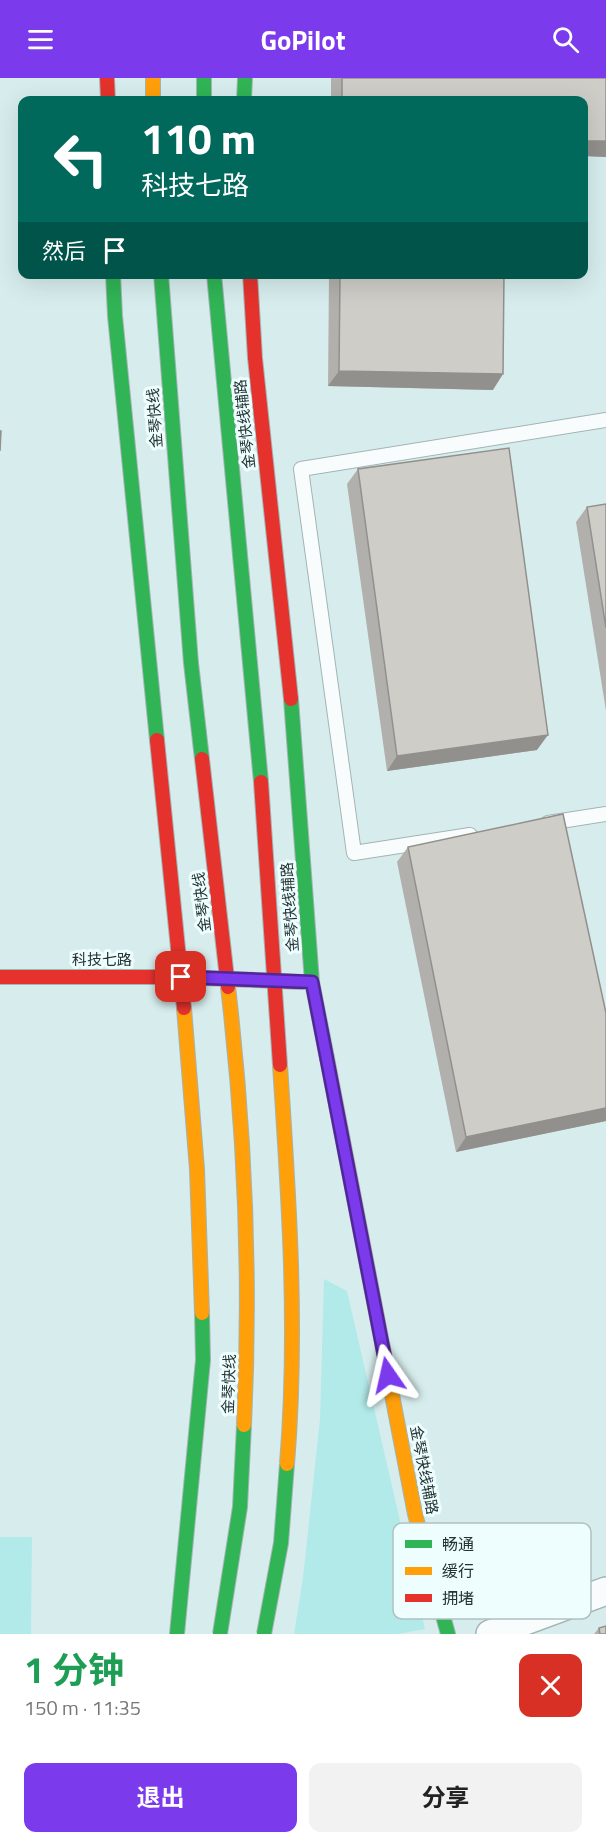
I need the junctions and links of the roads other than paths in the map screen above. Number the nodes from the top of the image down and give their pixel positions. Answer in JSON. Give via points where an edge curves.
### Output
{"nodes":[{"id":1,"x":107,"y":78,"type":"edge"},
{"id":2,"x":153,"y":78,"type":"edge"},
{"id":3,"x":204,"y":78,"type":"edge"},
{"id":4,"x":245,"y":78,"type":"edge"},
{"id":5,"x":108,"y":96,"type":"edge"},
{"id":6,"x":153,"y":96,"type":"edge"},
{"id":7,"x":204,"y":96,"type":"edge"},
{"id":8,"x":244,"y":96,"type":"edge"},
{"id":9,"x":113,"y":279,"type":"edge"},
{"id":10,"x":161,"y":279,"type":"edge"},
{"id":11,"x":214,"y":279,"type":"edge"},
{"id":12,"x":250,"y":279,"type":"edge"},
{"id":13,"x":606,"y":420,"type":"edge"},
{"id":14,"x":606,"y":814,"type":"edge"},
{"id":15,"x":537,"y":824,"type":"edge"},
{"id":16,"x":480,"y":833,"type":"edge"},
{"id":17,"x":0,"y":977,"type":"edge"},
{"id":18,"x":181,"y":977,"type":"junction"},
{"id":19,"x":312,"y":982,"type":"junction"},
{"id":20,"x":417,"y":1523,"type":"edge"},
{"id":21,"x":606,"y":1592,"type":"edge"},
{"id":22,"x":591,"y":1597,"type":"edge"},
{"id":23,"x":444,"y":1619,"type":"edge"},
{"id":24,"x":529,"y":1619,"type":"edge"},
{"id":25,"x":177,"y":1634,"type":"edge"},
{"id":26,"x":220,"y":1634,"type":"edge"},
{"id":27,"x":264,"y":1634,"type":"edge"},
{"id":28,"x":448,"y":1634,"type":"edge"},
{"id":29,"x":490,"y":1634,"type":"edge"}],
"edges":[{"from":1,"to":5,"type":"main road"},
{"from":2,"to":6,"type":"main road"},
{"from":3,"to":7,"type":"main road"},
{"from":4,"to":8,"type":"main road"},
{"from":9,"to":18,"type":"main road"},
{"from":10,"to":26,"type":"main road","name":"金琴快线","bridge":true,"via":[[191,663],[237,1065],[243,1191],[247,1364],[240,1507]]},
{"from":11,"to":27,"type":"main road","bridge":true,"via":[[258,739],[292,1250],[292,1409],[281,1543]]},
{"from":12,"to":19,"type":"main road","name":"金琴快线辅路","via":[[295,738]]},
{"from":13,"to":16,"type":"lane","via":[[301,469],[354,853]]},
{"from":14,"to":15,"type":"lane"},
{"from":17,"to":18,"type":"main road","name":"科技七路"},
{"from":18,"to":19,"type":"main road","name":"科技七路"},
{"from":18,"to":25,"type":"main road","via":[[197,1169],[203,1360]]},
{"from":19,"to":20,"type":"main road","name":"金琴快线辅路"},
{"from":21,"to":22,"type":"street"},
{"from":23,"to":28,"type":"main road","name":"金琴快线辅路"},
{"from":24,"to":29,"type":"street"}]}
